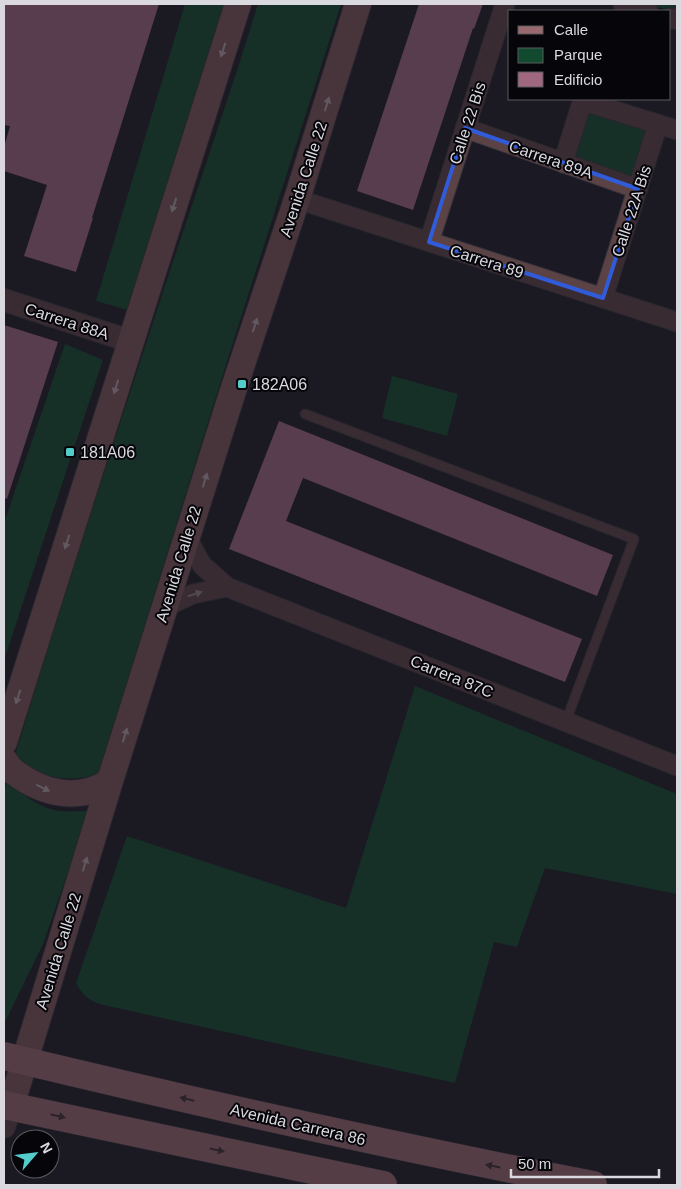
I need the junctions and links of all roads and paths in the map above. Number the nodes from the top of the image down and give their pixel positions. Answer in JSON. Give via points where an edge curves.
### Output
{"nodes":[{"id":1,"x":238,"y":4,"type":"edge"},
{"id":2,"x":358,"y":4,"type":"edge"},
{"id":3,"x":505,"y":4,"type":"edge"},
{"id":4,"x":623,"y":4,"type":"edge"},
{"id":5,"x":644,"y":10,"type":"edge"},
{"id":6,"x":583,"y":100,"type":"edge"},
{"id":7,"x":658,"y":124,"type":"junction"},
{"id":8,"x":465,"y":128,"type":"junction"},
{"id":9,"x":677,"y":130,"type":"edge"},
{"id":10,"x":563,"y":163,"type":"junction"},
{"id":11,"x":638,"y":189,"type":"junction"},
{"id":12,"x":297,"y":199,"type":"junction"},
{"id":13,"x":429,"y":242,"type":"junction"},
{"id":14,"x":603,"y":298,"type":"junction"},
{"id":15,"x":4,"y":300,"type":"edge"},
{"id":16,"x":677,"y":322,"type":"edge"},
{"id":17,"x":130,"y":341,"type":"junction"},
{"id":18,"x":305,"y":414,"type":"dead end"},
{"id":19,"x":186,"y":538,"type":"junction"},
{"id":20,"x":227,"y":587,"type":"junction"},
{"id":21,"x":165,"y":607,"type":"junction"},
{"id":22,"x":566,"y":721,"type":"junction"},
{"id":23,"x":4,"y":742,"type":"edge"},
{"id":24,"x":4,"y":760,"type":"edge"},
{"id":25,"x":677,"y":766,"type":"edge"},
{"id":26,"x":110,"y":781,"type":"junction"},
{"id":27,"x":14,"y":1058,"type":"edge"},
{"id":28,"x":6,"y":1112,"type":"edge"},
{"id":29,"x":383,"y":1185,"type":"edge"},
{"id":30,"x":593,"y":1185,"type":"edge"}],
"edges":[{"from":1,"to":17,"type":"main road","one_way":true},
{"from":12,"to":2,"type":"main road","name":"Avenida Calle 22","one_way":true},
{"from":3,"to":8,"type":"street","name":"Calle 22 Bis"},
{"from":4,"to":5,"type":"street"},
{"from":6,"to":7,"type":"street"},
{"from":6,"to":10,"type":"street"},
{"from":7,"to":9,"type":"street"},
{"from":7,"to":11,"type":"street","name":"Calle 22A Bis"},
{"from":8,"to":10,"type":"street","name":"Carrera 89A"},
{"from":8,"to":13,"type":"street","name":"Calle 22 Bis"},
{"from":10,"to":11,"type":"street","name":"Carrera 89A"},
{"from":11,"to":14,"type":"street","name":"Calle 22A Bis"},
{"from":12,"to":13,"type":"street","name":"Carrera 89"},
{"from":19,"to":12,"type":"main road","name":"Avenida Calle 22","one_way":true},
{"from":13,"to":14,"type":"street","name":"Carrera 89"},
{"from":14,"to":16,"type":"street","name":"Carrera 89"},
{"from":15,"to":17,"type":"street","name":"Carrera 88A"},
{"from":17,"to":23,"type":"main road","one_way":true},
{"from":18,"to":22,"type":"lane","via":[[634,539]]},
{"from":19,"to":20,"type":"street","name":"Carrera 87C","via":[[202,565]]},
{"from":19,"to":21,"type":"main road","name":"Avenida Calle 22"},
{"from":21,"to":20,"type":"street","one_way":true,"via":[[193,594]]},
{"from":20,"to":22,"type":"street","name":"Carrera 87C"},
{"from":26,"to":21,"type":"main road","name":"Avenida Calle 22","one_way":true},
{"from":22,"to":25,"type":"street","name":"Carrera 87C"},
{"from":24,"to":26,"type":"main road","one_way":true,"via":[[12,771],[50,791],[72,794],[104,786]]},
{"from":27,"to":26,"type":"main road","name":"Avenida Calle 22","one_way":true},
{"from":27,"to":28,"type":"main road","name":"Avenida Calle 22"},
{"from":30,"to":27,"type":"main road","name":"Avenida Carrera 86","one_way":true,"via":[[345,1135]]},
{"from":28,"to":29,"type":"main road","one_way":true}]}
